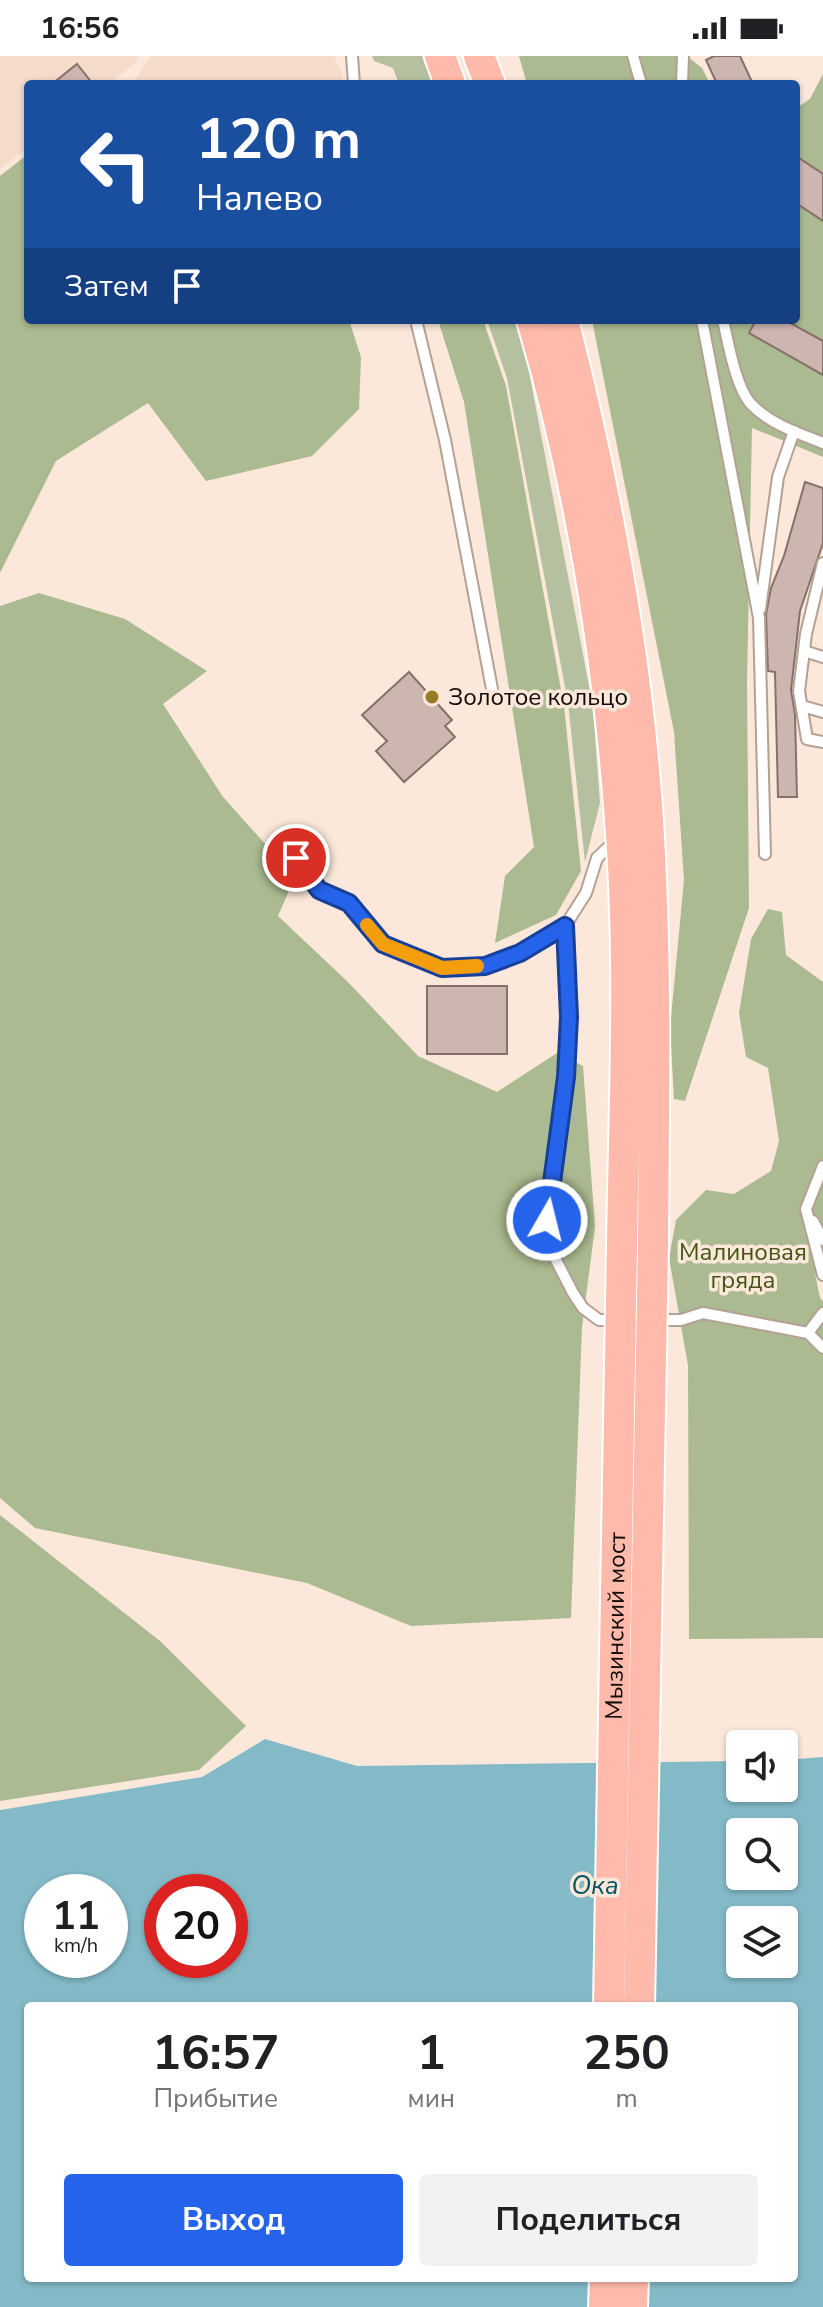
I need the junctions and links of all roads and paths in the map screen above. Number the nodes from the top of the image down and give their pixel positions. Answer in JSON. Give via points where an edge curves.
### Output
{"nodes":[{"id":1,"x":352,"y":56,"type":"edge"},
{"id":2,"x":440,"y":56,"type":"edge"},
{"id":3,"x":479,"y":56,"type":"edge"},
{"id":4,"x":633,"y":56,"type":"edge"},
{"id":5,"x":683,"y":56,"type":"edge"},
{"id":6,"x":354,"y":80,"type":"edge"},
{"id":7,"x":449,"y":80,"type":"edge"},
{"id":8,"x":488,"y":80,"type":"edge"},
{"id":9,"x":640,"y":80,"type":"edge"},
{"id":10,"x":682,"y":80,"type":"edge"},
{"id":11,"x":417,"y":324,"type":"edge"},
{"id":12,"x":533,"y":324,"type":"edge"},
{"id":13,"x":564,"y":324,"type":"edge"},
{"id":14,"x":703,"y":324,"type":"edge"},
{"id":15,"x":724,"y":324,"type":"edge"},
{"id":16,"x":794,"y":431,"type":"junction"},
{"id":17,"x":823,"y":443,"type":"edge"},
{"id":18,"x":823,"y":563,"type":"edge"},
{"id":19,"x":759,"y":618,"type":"junction"},
{"id":20,"x":804,"y":651,"type":"junction"},
{"id":21,"x":823,"y":657,"type":"edge"},
{"id":22,"x":492,"y":689,"type":"dead end"},
{"id":23,"x":802,"y":706,"type":"junction"},
{"id":24,"x":823,"y":712,"type":"edge"},
{"id":25,"x":823,"y":742,"type":"edge"},
{"id":26,"x":621,"y":835,"type":"junction"},
{"id":27,"x":290,"y":850,"type":"dead end"},
{"id":28,"x":765,"y":854,"type":"dead end"},
{"id":29,"x":565,"y":926,"type":"junction"},
{"id":30,"x":823,"y":1166,"type":"edge"},
{"id":31,"x":806,"y":1209,"type":"junction"},
{"id":32,"x":823,"y":1240,"type":"edge"},
{"id":33,"x":823,"y":1275,"type":"edge"},
{"id":34,"x":823,"y":1313,"type":"edge"},
{"id":35,"x":808,"y":1333,"type":"junction"},
{"id":36,"x":823,"y":1348,"type":"edge"},
{"id":37,"x":609,"y":2002,"type":"edge"},
{"id":38,"x":639,"y":2002,"type":"edge"},
{"id":39,"x":605,"y":2282,"type":"edge"},
{"id":40,"x":633,"y":2282,"type":"edge"},
{"id":41,"x":604,"y":2307,"type":"edge"},
{"id":42,"x":632,"y":2307,"type":"edge"}],
"edges":[{"from":1,"to":6,"type":"lane"},
{"from":2,"to":7,"type":"main road"},
{"from":3,"to":8,"type":"main road"},
{"from":4,"to":9,"type":"lane"},
{"from":5,"to":10,"type":"lane"},
{"from":11,"to":22,"type":"lane","via":[[445,440]]},
{"from":12,"to":26,"type":"main road","name":"Мызинский мост","via":[[559,419],[592,583]]},
{"from":13,"to":38,"type":"main road","name":"Мызинский мост","bridge":true,"via":[[619,576],[648,820],[654,977],[653,1245]]},
{"from":14,"to":19,"type":"lane"},
{"from":15,"to":16,"type":"lane","via":[[750,403]]},
{"from":16,"to":17,"type":"lane"},
{"from":16,"to":19,"type":"lane","via":[[778,477]]},
{"from":18,"to":20,"type":"lane"},
{"from":19,"to":28,"type":"lane"},
{"from":20,"to":21,"type":"lane"},
{"from":20,"to":23,"type":"lane"},
{"from":23,"to":24,"type":"lane"},
{"from":23,"to":25,"type":"lane","via":[[807,739]]},
{"from":26,"to":29,"type":"lane","via":[[597,858],[586,893]]},
{"from":26,"to":37,"type":"main road","name":"Мызинский мост","bridge":true,"via":[[625,962]]},
{"from":27,"to":29,"type":"lane","via":[[319,890],[349,903],[383,944],[442,968],[485,966],[520,953]]},
{"from":29,"to":35,"type":"lane","via":[[567,1062],[547,1220],[556,1260],[573,1293],[599,1320],[681,1320],[703,1313]]},
{"from":30,"to":31,"type":"lane"},
{"from":31,"to":32,"type":"lane"},
{"from":31,"to":33,"type":"lane"},
{"from":34,"to":35,"type":"lane"},
{"from":35,"to":36,"type":"lane"},
{"from":39,"to":41,"type":"main road"},
{"from":40,"to":42,"type":"main road"}]}
